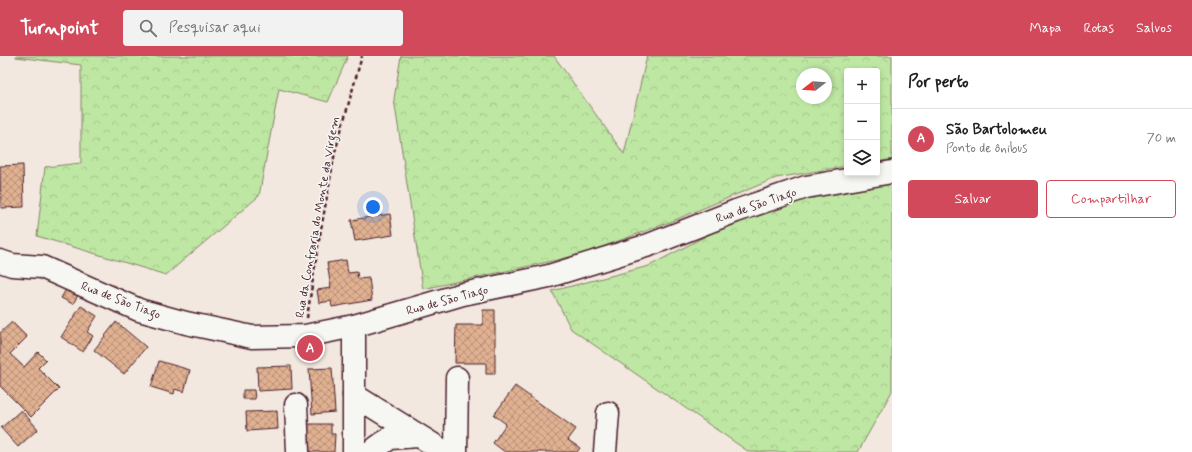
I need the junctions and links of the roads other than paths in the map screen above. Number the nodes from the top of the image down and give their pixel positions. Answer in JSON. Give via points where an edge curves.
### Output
{"nodes":[{"id":1,"x":892,"y":172,"type":"edge"},
{"id":2,"x":0,"y":261,"type":"edge"},
{"id":3,"x":354,"y":326,"type":"junction"},
{"id":4,"x":457,"y":378,"type":"dead end"},
{"id":5,"x":354,"y":395,"type":"junction"},
{"id":6,"x":296,"y":405,"type":"dead end"},
{"id":7,"x":608,"y":413,"type":"dead end"},
{"id":8,"x":418,"y":436,"type":"junction"},
{"id":9,"x":298,"y":452,"type":"edge"},
{"id":10,"x":354,"y":452,"type":"edge"},
{"id":11,"x":371,"y":452,"type":"edge"},
{"id":12,"x":445,"y":452,"type":"edge"},
{"id":13,"x":456,"y":452,"type":"edge"},
{"id":14,"x":605,"y":452,"type":"edge"}],
"edges":[{"from":1,"to":3,"type":"street","name":"Rua de São Tiago","via":[[806,187],[736,210],[642,248],[549,276],[463,294]]},
{"from":2,"to":3,"type":"street","name":"Rua de São Tiago","via":[[42,268],[139,310],[252,337],[305,336]]},
{"from":3,"to":5,"type":"street"},
{"from":4,"to":13,"type":"street"},
{"from":5,"to":8,"type":"street"},
{"from":5,"to":10,"type":"street"},
{"from":6,"to":9,"type":"street"},
{"from":7,"to":14,"type":"street"},
{"from":8,"to":11,"type":"street","via":[[390,438]]},
{"from":8,"to":12,"type":"street"}]}
